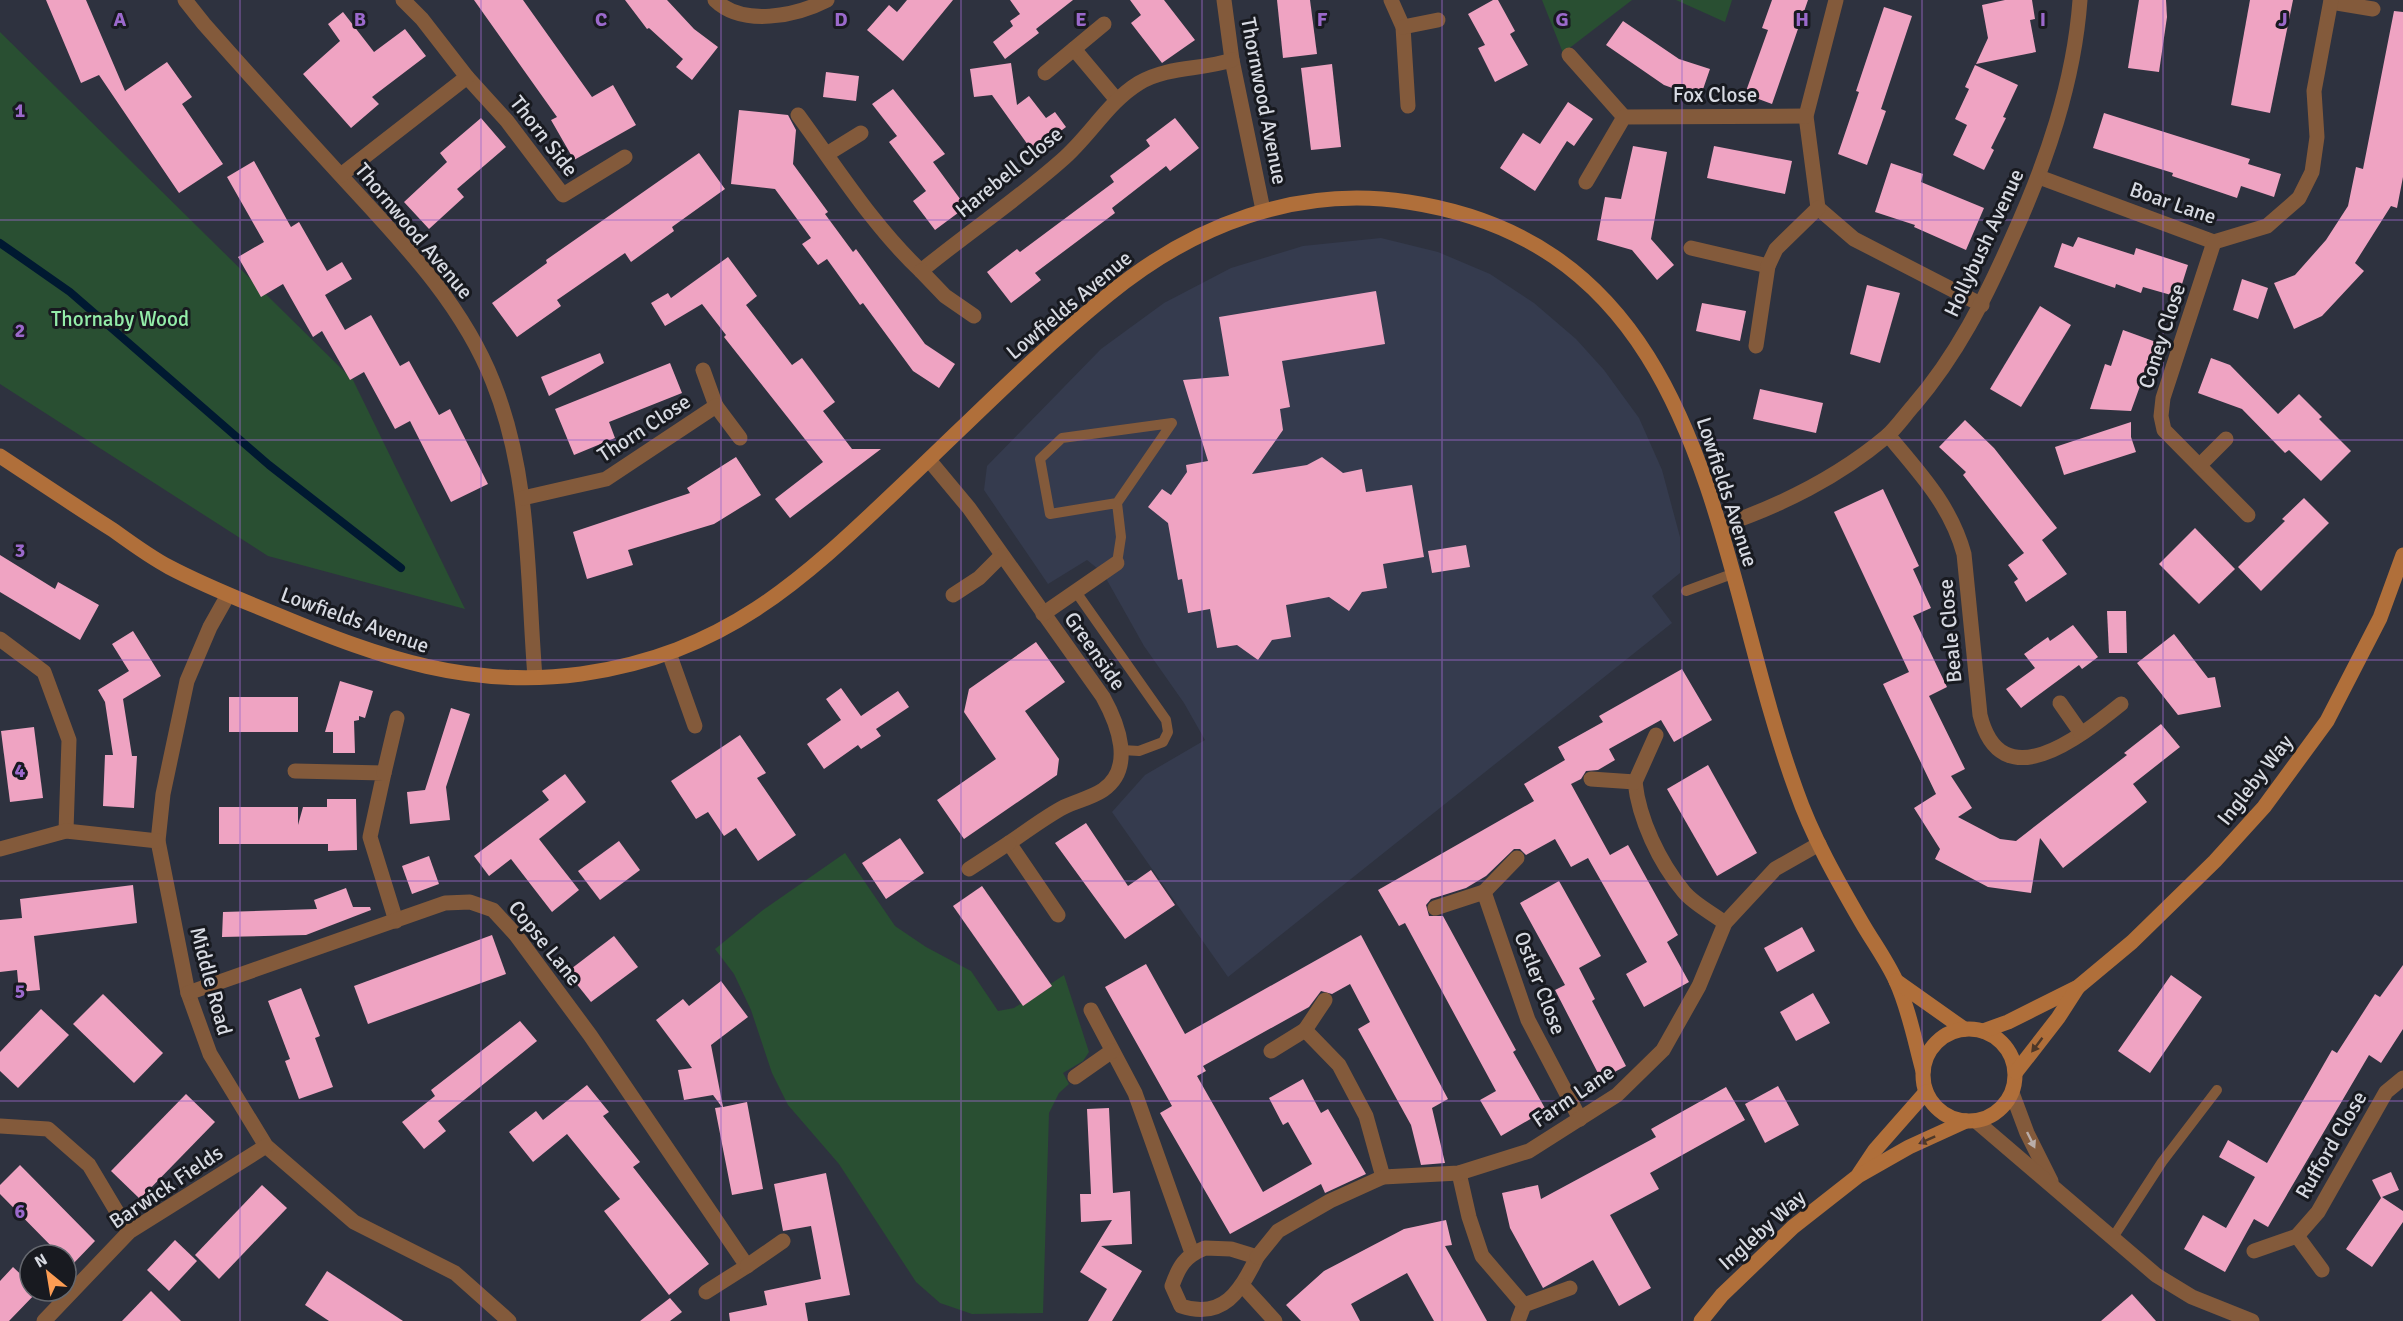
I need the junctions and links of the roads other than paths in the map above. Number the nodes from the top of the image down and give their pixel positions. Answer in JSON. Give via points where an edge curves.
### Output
{"nodes":[{"id":1,"x":185,"y":0,"type":"edge"},
{"id":2,"x":403,"y":0,"type":"edge"},
{"id":3,"x":715,"y":0,"type":"edge"},
{"id":4,"x":827,"y":0,"type":"edge"},
{"id":5,"x":1224,"y":0,"type":"edge"},
{"id":6,"x":1391,"y":0,"type":"edge"},
{"id":7,"x":1836,"y":0,"type":"edge"},
{"id":8,"x":2080,"y":0,"type":"edge"},
{"id":9,"x":2331,"y":1,"type":"edge"},
{"id":10,"x":2373,"y":9,"type":"dead end"},
{"id":11,"x":1438,"y":20,"type":"dead end"},
{"id":12,"x":1104,"y":24,"type":"dead end"},
{"id":13,"x":1403,"y":27,"type":"junction"},
{"id":14,"x":1074,"y":49,"type":"junction"},
{"id":15,"x":1569,"y":55,"type":"dead end"},
{"id":16,"x":1232,"y":60,"type":"junction"},
{"id":17,"x":1045,"y":73,"type":"dead end"},
{"id":18,"x":467,"y":77,"type":"junction"},
{"id":19,"x":1116,"y":99,"type":"junction"},
{"id":20,"x":1408,"y":106,"type":"dead end"},
{"id":21,"x":798,"y":115,"type":"dead end"},
{"id":22,"x":1806,"y":116,"type":"junction"},
{"id":23,"x":1624,"y":117,"type":"junction"},
{"id":24,"x":861,"y":133,"type":"dead end"},
{"id":25,"x":827,"y":154,"type":"junction"},
{"id":26,"x":625,"y":157,"type":"dead end"},
{"id":27,"x":341,"y":175,"type":"junction"},
{"id":28,"x":2039,"y":177,"type":"junction"},
{"id":29,"x":1586,"y":182,"type":"dead end"},
{"id":30,"x":1818,"y":208,"type":"junction"},
{"id":31,"x":1263,"y":210,"type":"junction"},
{"id":32,"x":2214,"y":242,"type":"junction"},
{"id":33,"x":1691,"y":248,"type":"dead end"},
{"id":34,"x":1768,"y":266,"type":"junction"},
{"id":35,"x":921,"y":271,"type":"junction"},
{"id":36,"x":1982,"y":305,"type":"junction"},
{"id":37,"x":974,"y":316,"type":"dead end"},
{"id":38,"x":1756,"y":346,"type":"dead end"},
{"id":39,"x":704,"y":370,"type":"dead end"},
{"id":40,"x":716,"y":406,"type":"junction"},
{"id":41,"x":1888,"y":435,"type":"junction"},
{"id":42,"x":740,"y":438,"type":"dead end"},
{"id":43,"x":2226,"y":439,"type":"dead end"},
{"id":44,"x":0,"y":456,"type":"edge"},
{"id":45,"x":929,"y":460,"type":"junction"},
{"id":46,"x":2200,"y":465,"type":"junction"},
{"id":47,"x":523,"y":498,"type":"junction"},
{"id":48,"x":1117,"y":503,"type":"junction"},
{"id":49,"x":2248,"y":515,"type":"dead end"},
{"id":50,"x":1721,"y":526,"type":"junction"},
{"id":51,"x":2403,"y":555,"type":"edge"},
{"id":52,"x":1001,"y":556,"type":"junction"},
{"id":53,"x":1117,"y":563,"type":"joint"},
{"id":54,"x":1732,"y":574,"type":"junction"},
{"id":55,"x":1686,"y":591,"type":"dead end"},
{"id":56,"x":1076,"y":592,"type":"junction"},
{"id":57,"x":228,"y":595,"type":"junction"},
{"id":58,"x":953,"y":595,"type":"dead end"},
{"id":59,"x":1043,"y":614,"type":"junction"},
{"id":60,"x":0,"y":639,"type":"edge"},
{"id":61,"x":669,"y":653,"type":"junction"},
{"id":62,"x":535,"y":677,"type":"junction"},
{"id":63,"x":2060,"y":703,"type":"dead end"},
{"id":64,"x":2121,"y":704,"type":"dead end"},
{"id":65,"x":397,"y":718,"type":"dead end"},
{"id":66,"x":695,"y":726,"type":"dead end"},
{"id":67,"x":2081,"y":733,"type":"junction"},
{"id":68,"x":1656,"y":735,"type":"dead end"},
{"id":69,"x":1122,"y":750,"type":"junction"},
{"id":70,"x":295,"y":771,"type":"dead end"},
{"id":71,"x":384,"y":773,"type":"junction"},
{"id":72,"x":1591,"y":779,"type":"dead end"},
{"id":73,"x":1635,"y":782,"type":"junction"},
{"id":74,"x":66,"y":831,"type":"junction"},
{"id":75,"x":158,"y":841,"type":"junction"},
{"id":76,"x":1010,"y":843,"type":"junction"},
{"id":77,"x":1819,"y":844,"type":"junction"},
{"id":78,"x":0,"y":849,"type":"edge"},
{"id":79,"x":1517,"y":858,"type":"dead end"},
{"id":80,"x":969,"y":869,"type":"dead end"},
{"id":81,"x":1484,"y":892,"type":"junction"},
{"id":82,"x":1436,"y":908,"type":"dead end"},
{"id":83,"x":1058,"y":915,"type":"dead end"},
{"id":84,"x":396,"y":921,"type":"junction"},
{"id":85,"x":1725,"y":923,"type":"junction"},
{"id":86,"x":1896,"y":981,"type":"junction"},
{"id":87,"x":2078,"y":987,"type":"junction"},
{"id":88,"x":188,"y":993,"type":"junction"},
{"id":89,"x":1325,"y":1000,"type":"dead end"},
{"id":90,"x":1091,"y":1010,"type":"dead end"},
{"id":91,"x":1305,"y":1029,"type":"junction"},
{"id":92,"x":1964,"y":1029,"type":"junction"},
{"id":93,"x":1983,"y":1031,"type":"junction"},
{"id":94,"x":1112,"y":1051,"type":"junction"},
{"id":95,"x":1271,"y":1051,"type":"dead end"},
{"id":96,"x":1923,"y":1071,"type":"junction"},
{"id":97,"x":2016,"y":1072,"type":"junction"},
{"id":98,"x":1076,"y":1077,"type":"dead end"},
{"id":99,"x":2403,"y":1078,"type":"edge"},
{"id":100,"x":2217,"y":1090,"type":"dead end"},
{"id":101,"x":1926,"y":1092,"type":"junction"},
{"id":102,"x":2012,"y":1093,"type":"junction"},
{"id":103,"x":1580,"y":1119,"type":"junction"},
{"id":104,"x":1971,"y":1121,"type":"junction"},
{"id":105,"x":0,"y":1125,"type":"edge"},
{"id":106,"x":266,"y":1146,"type":"junction"},
{"id":107,"x":1459,"y":1173,"type":"junction"},
{"id":108,"x":1858,"y":1176,"type":"junction"},
{"id":109,"x":1383,"y":1177,"type":"junction"},
{"id":110,"x":2054,"y":1186,"type":"junction"},
{"id":111,"x":129,"y":1232,"type":"junction"},
{"id":112,"x":2298,"y":1236,"type":"junction"},
{"id":113,"x":2112,"y":1239,"type":"junction"},
{"id":114,"x":783,"y":1241,"type":"dead end"},
{"id":115,"x":2254,"y":1251,"type":"dead end"},
{"id":116,"x":1192,"y":1253,"type":"junction"},
{"id":117,"x":1257,"y":1257,"type":"junction"},
{"id":118,"x":747,"y":1266,"type":"junction"},
{"id":119,"x":2322,"y":1270,"type":"dead end"},
{"id":120,"x":1243,"y":1286,"type":"junction"},
{"id":121,"x":1570,"y":1288,"type":"dead end"},
{"id":122,"x":706,"y":1292,"type":"dead end"},
{"id":123,"x":1524,"y":1305,"type":"junction"},
{"id":124,"x":44,"y":1321,"type":"edge"},
{"id":125,"x":509,"y":1321,"type":"edge"},
{"id":126,"x":1275,"y":1321,"type":"edge"},
{"id":127,"x":1518,"y":1321,"type":"edge"},
{"id":128,"x":1701,"y":1321,"type":"edge"},
{"id":129,"x":2252,"y":1321,"type":"edge"}],
"edges":[{"from":1,"to":27,"type":"street","name":"Thornwood Avenue"},
{"from":2,"to":18,"type":"street","name":"Thorn Side"},
{"from":3,"to":4,"type":"street","via":[[722,7],[764,17],[804,11]]},
{"from":5,"to":16,"type":"street","name":"Thornwood Avenue"},
{"from":6,"to":13,"type":"street"},
{"from":7,"to":22,"type":"street"},
{"from":8,"to":28,"type":"street","name":"Hollybush Avenue","via":[[2078,27],[2057,120]]},
{"from":9,"to":10,"type":"street","name":"Boar Lane"},
{"from":9,"to":32,"type":"street","name":"Boar Lane","via":[[2314,91],[2317,137],[2312,172],[2299,198],[2267,226]]},
{"from":11,"to":13,"type":"street"},
{"from":12,"to":14,"type":"street"},
{"from":13,"to":20,"type":"street"},
{"from":14,"to":17,"type":"street"},
{"from":14,"to":19,"type":"street"},
{"from":15,"to":23,"type":"street"},
{"from":16,"to":19,"type":"street","name":"Harebell Close","via":[[1209,68],[1161,73]]},
{"from":16,"to":31,"type":"street","name":"Thornwood Avenue"},
{"from":18,"to":26,"type":"street","name":"Thorn Side","via":[[507,121],[563,195]]},
{"from":18,"to":27,"type":"street"},
{"from":19,"to":35,"type":"street","name":"Harebell Close","via":[[1064,159]]},
{"from":21,"to":25,"type":"street"},
{"from":22,"to":23,"type":"street","name":"Fox Close"},
{"from":22,"to":30,"type":"street"},
{"from":23,"to":29,"type":"street"},
{"from":24,"to":25,"type":"street"},
{"from":25,"to":35,"type":"street","via":[[895,245]]},
{"from":27,"to":47,"type":"street","name":"Thornwood Avenue","via":[[440,288],[477,345],[494,384]]},
{"from":28,"to":32,"type":"street","name":"Boar Lane"},
{"from":28,"to":36,"type":"street","name":"Hollybush Avenue"},
{"from":30,"to":34,"type":"street","via":[[1776,249]]},
{"from":30,"to":36,"type":"street","via":[[1854,239]]},
{"from":31,"to":45,"type":"street","name":"Lowfields Avenue","via":[[1212,228],[1116,288],[1052,342]]},
{"from":31,"to":50,"type":"street","name":"Lowfields Avenue","via":[[1346,197],[1414,203],[1460,212],[1547,252],[1619,315],[1647,354],[1674,400],[1696,450]]},
{"from":32,"to":46,"type":"street","name":"Coney Close","via":[[2163,398],[2161,416],[2164,430]]},
{"from":33,"to":34,"type":"street"},
{"from":34,"to":38,"type":"street"},
{"from":35,"to":37,"type":"street","via":[[945,296]]},
{"from":36,"to":41,"type":"street","name":"Hollybush Avenue","via":[[1929,387]]},
{"from":39,"to":40,"type":"street","name":"Thorn Close"},
{"from":40,"to":42,"type":"street","name":"Thorn Close"},
{"from":40,"to":47,"type":"street","name":"Thorn Close","via":[[606,479]]},
{"from":41,"to":50,"type":"street","name":"Hollybush Avenue","via":[[1811,490],[1767,511]]},
{"from":41,"to":67,"type":"street","name":"Beale Close","via":[[1941,500],[1958,532],[1964,554],[1973,668],[1985,734],[1995,749],[2022,759],[2040,756]]},
{"from":43,"to":46,"type":"street"},
{"from":44,"to":57,"type":"street","name":"Lowfields Avenue","via":[[164,564]]},
{"from":45,"to":52,"type":"street","name":"Greenside","via":[[969,508]]},
{"from":45,"to":61,"type":"street","name":"Lowfields Avenue","via":[[817,566],[768,603],[716,634]]},
{"from":46,"to":49,"type":"street","name":"Coney Close"},
{"from":47,"to":62,"type":"street","name":"Thornwood Avenue"},
{"from":48,"to":48,"type":"lane","via":[[1166,432],[1172,423],[1062,438],[1041,459],[1050,514]]},
{"from":48,"to":53,"type":"lane","via":[[1121,537]]},
{"from":50,"to":54,"type":"street","name":"Lowfields Avenue"},
{"from":51,"to":87,"type":"street","name":"Ingleby Way","via":[[2380,618],[2327,721],[2265,807],[2132,942]]},
{"from":52,"to":58,"type":"street","via":[[979,578]]},
{"from":52,"to":59,"type":"street","name":"Greenside"},
{"from":53,"to":56,"type":"street"},
{"from":54,"to":55,"type":"lane"},
{"from":54,"to":77,"type":"street","name":"Lowfields Avenue","via":[[1796,792]]},
{"from":56,"to":59,"type":"street"},
{"from":56,"to":69,"type":"lane","via":[[1166,720],[1168,732],[1163,742],[1139,751]]},
{"from":57,"to":62,"type":"street","name":"Lowfields Avenue","via":[[406,663],[464,675]]},
{"from":57,"to":75,"type":"street","name":"Middle Road","via":[[187,681],[163,794]]},
{"from":59,"to":69,"type":"street","name":"Greenside","via":[[1103,697],[1114,717]]},
{"from":60,"to":74,"type":"street","via":[[44,672],[69,740]]},
{"from":61,"to":62,"type":"street","name":"Lowfields Avenue","via":[[578,674]]},
{"from":61,"to":66,"type":"street"},
{"from":63,"to":67,"type":"street"},
{"from":64,"to":67,"type":"street","name":"Beale Close"},
{"from":65,"to":71,"type":"street"},
{"from":68,"to":73,"type":"street"},
{"from":69,"to":76,"type":"street","via":[[1112,782],[1102,791],[1063,808]]},
{"from":70,"to":71,"type":"street"},
{"from":71,"to":84,"type":"street","via":[[370,837]]},
{"from":72,"to":73,"type":"street"},
{"from":73,"to":85,"type":"street","via":[[1638,807],[1679,884]]},
{"from":74,"to":75,"type":"street"},
{"from":74,"to":78,"type":"street"},
{"from":75,"to":88,"type":"street","name":"Middle Road"},
{"from":76,"to":80,"type":"street"},
{"from":76,"to":83,"type":"street"},
{"from":77,"to":85,"type":"street","name":"Farm Lane","via":[[1774,869]]},
{"from":77,"to":86,"type":"street","name":"Lowfields Avenue"},
{"from":79,"to":81,"type":"street"},
{"from":81,"to":82,"type":"street"},
{"from":81,"to":103,"type":"street","name":"Ostler Close","via":[[1528,1020]]},
{"from":84,"to":88,"type":"street","name":"Copse Lane"},
{"from":84,"to":118,"type":"street","name":"Copse Lane","via":[[445,903],[470,902],[493,910],[590,1035]]},
{"from":85,"to":103,"type":"street","name":"Farm Lane","via":[[1699,986],[1663,1050],[1617,1095]]},
{"from":86,"to":92,"type":"street","name":"Lowfields Avenue"},
{"from":86,"to":96,"type":"street","name":"Lowfields Avenue"},
{"from":87,"to":93,"type":"street","name":"Ingleby Way"},
{"from":87,"to":97,"type":"street","name":"Ingleby Way","one_way":true},
{"from":88,"to":106,"type":"street","name":"Middle Road","via":[[210,1054]]},
{"from":89,"to":91,"type":"street"},
{"from":90,"to":94,"type":"street"},
{"from":91,"to":95,"type":"street"},
{"from":91,"to":109,"type":"street","via":[[1339,1065],[1366,1116]]},
{"from":92,"to":93,"type":"street"},
{"from":92,"to":96,"type":"street","via":[[1936,1043]]},
{"from":93,"to":97,"type":"street","via":[[1999,1040],[2011,1054]]},
{"from":94,"to":98,"type":"street"},
{"from":94,"to":116,"type":"street","via":[[1135,1093]]},
{"from":96,"to":101,"type":"street"},
{"from":97,"to":102,"type":"street"},
{"from":99,"to":112,"type":"street","name":"Rufford Close","via":[[2386,1092],[2318,1212]]},
{"from":100,"to":113,"type":"lane","via":[[2162,1162]]},
{"from":101,"to":104,"type":"street","via":[[1935,1107],[1949,1117]]},
{"from":101,"to":108,"type":"street","name":"Ingleby Way","via":[[1875,1150]]},
{"from":102,"to":104,"type":"street","via":[[1991,1116]]},
{"from":102,"to":110,"type":"street","one_way":true},
{"from":103,"to":107,"type":"street","name":"Farm Lane","via":[[1529,1151]]},
{"from":104,"to":108,"type":"street","name":"Ingleby Way","one_way":true,"via":[[1909,1147]]},
{"from":104,"to":110,"type":"street"},
{"from":105,"to":111,"type":"street","via":[[48,1130],[89,1165]]},
{"from":106,"to":111,"type":"street","name":"Barwick Fields"},
{"from":106,"to":125,"type":"street","name":"Middle Road","via":[[354,1222],[455,1273]]},
{"from":107,"to":109,"type":"street","name":"Farm Lane"},
{"from":107,"to":123,"type":"street","via":[[1482,1256]]},
{"from":108,"to":128,"type":"street","name":"Ingleby Way","via":[[1793,1227],[1722,1295]]},
{"from":109,"to":117,"type":"street","name":"Farm Lane","via":[[1278,1231]]},
{"from":110,"to":113,"type":"street"},
{"from":111,"to":124,"type":"street","name":"Barwick Fields"},
{"from":112,"to":115,"type":"street"},
{"from":112,"to":119,"type":"street"},
{"from":113,"to":129,"type":"street","via":[[2156,1275],[2192,1297]]},
{"from":114,"to":118,"type":"street"},
{"from":116,"to":117,"type":"street","via":[[1205,1248],[1231,1249]]},
{"from":116,"to":120,"type":"street","name":"Farm Lane","via":[[1179,1265],[1172,1286],[1181,1306],[1198,1312],[1220,1306]]},
{"from":117,"to":120,"type":"street","name":"Farm Lane"},
{"from":118,"to":122,"type":"street"},
{"from":120,"to":126,"type":"street"},
{"from":121,"to":123,"type":"street"},
{"from":123,"to":127,"type":"street"}]}
